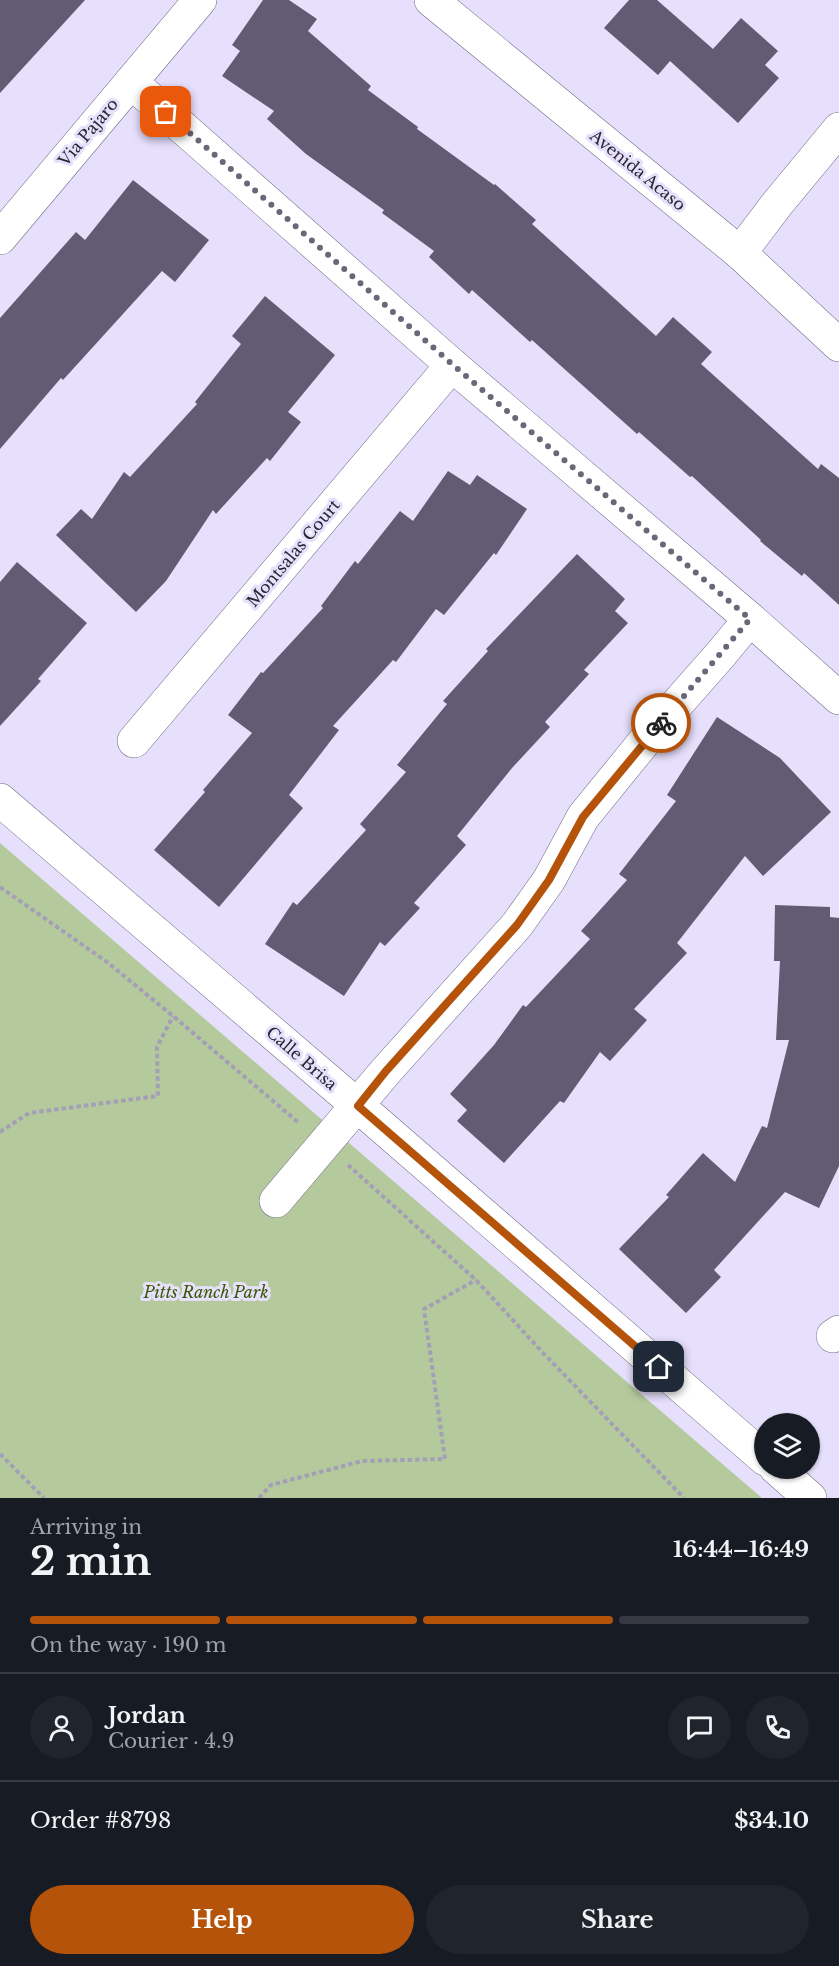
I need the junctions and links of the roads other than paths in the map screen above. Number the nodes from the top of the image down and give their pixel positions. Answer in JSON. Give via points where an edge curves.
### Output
{"nodes":[{"id":1,"x":200,"y":0,"type":"edge"},
{"id":2,"x":431,"y":0,"type":"edge"},
{"id":3,"x":131,"y":81,"type":"junction"},
{"id":4,"x":839,"y":129,"type":"edge"},
{"id":5,"x":0,"y":238,"type":"edge"},
{"id":6,"x":740,"y":253,"type":"junction"},
{"id":7,"x":839,"y":345,"type":"edge"},
{"id":8,"x":452,"y":364,"type":"junction"},
{"id":9,"x":750,"y":619,"type":"junction"},
{"id":10,"x":839,"y":698,"type":"edge"},
{"id":11,"x":134,"y":741,"type":"dead end"},
{"id":12,"x":0,"y":800,"type":"edge"},
{"id":13,"x":358,"y":1106,"type":"junction"},
{"id":14,"x":276,"y":1201,"type":"dead end"},
{"id":15,"x":754,"y":1449,"type":"edge"},
{"id":16,"x":788,"y":1479,"type":"edge"},
{"id":17,"x":810,"y":1498,"type":"edge"}],
"edges":[{"from":1,"to":3,"type":"street","name":"Via Pajaro"},
{"from":2,"to":6,"type":"street","name":"Avenida Acaso"},
{"from":3,"to":5,"type":"street","name":"Via Pajaro"},
{"from":3,"to":8,"type":"street"},
{"from":4,"to":6,"type":"street"},
{"from":6,"to":7,"type":"street","name":"Avenida Acaso"},
{"from":8,"to":9,"type":"street"},
{"from":8,"to":11,"type":"street","name":"Montsalas Court"},
{"from":9,"to":10,"type":"street"},
{"from":9,"to":13,"type":"street","via":[[583,817],[549,880],[517,925]]},
{"from":12,"to":13,"type":"street","name":"Calle Brisa"},
{"from":13,"to":14,"type":"street"},
{"from":13,"to":15,"type":"street","name":"Calle Brisa"},
{"from":16,"to":17,"type":"street"}]}
